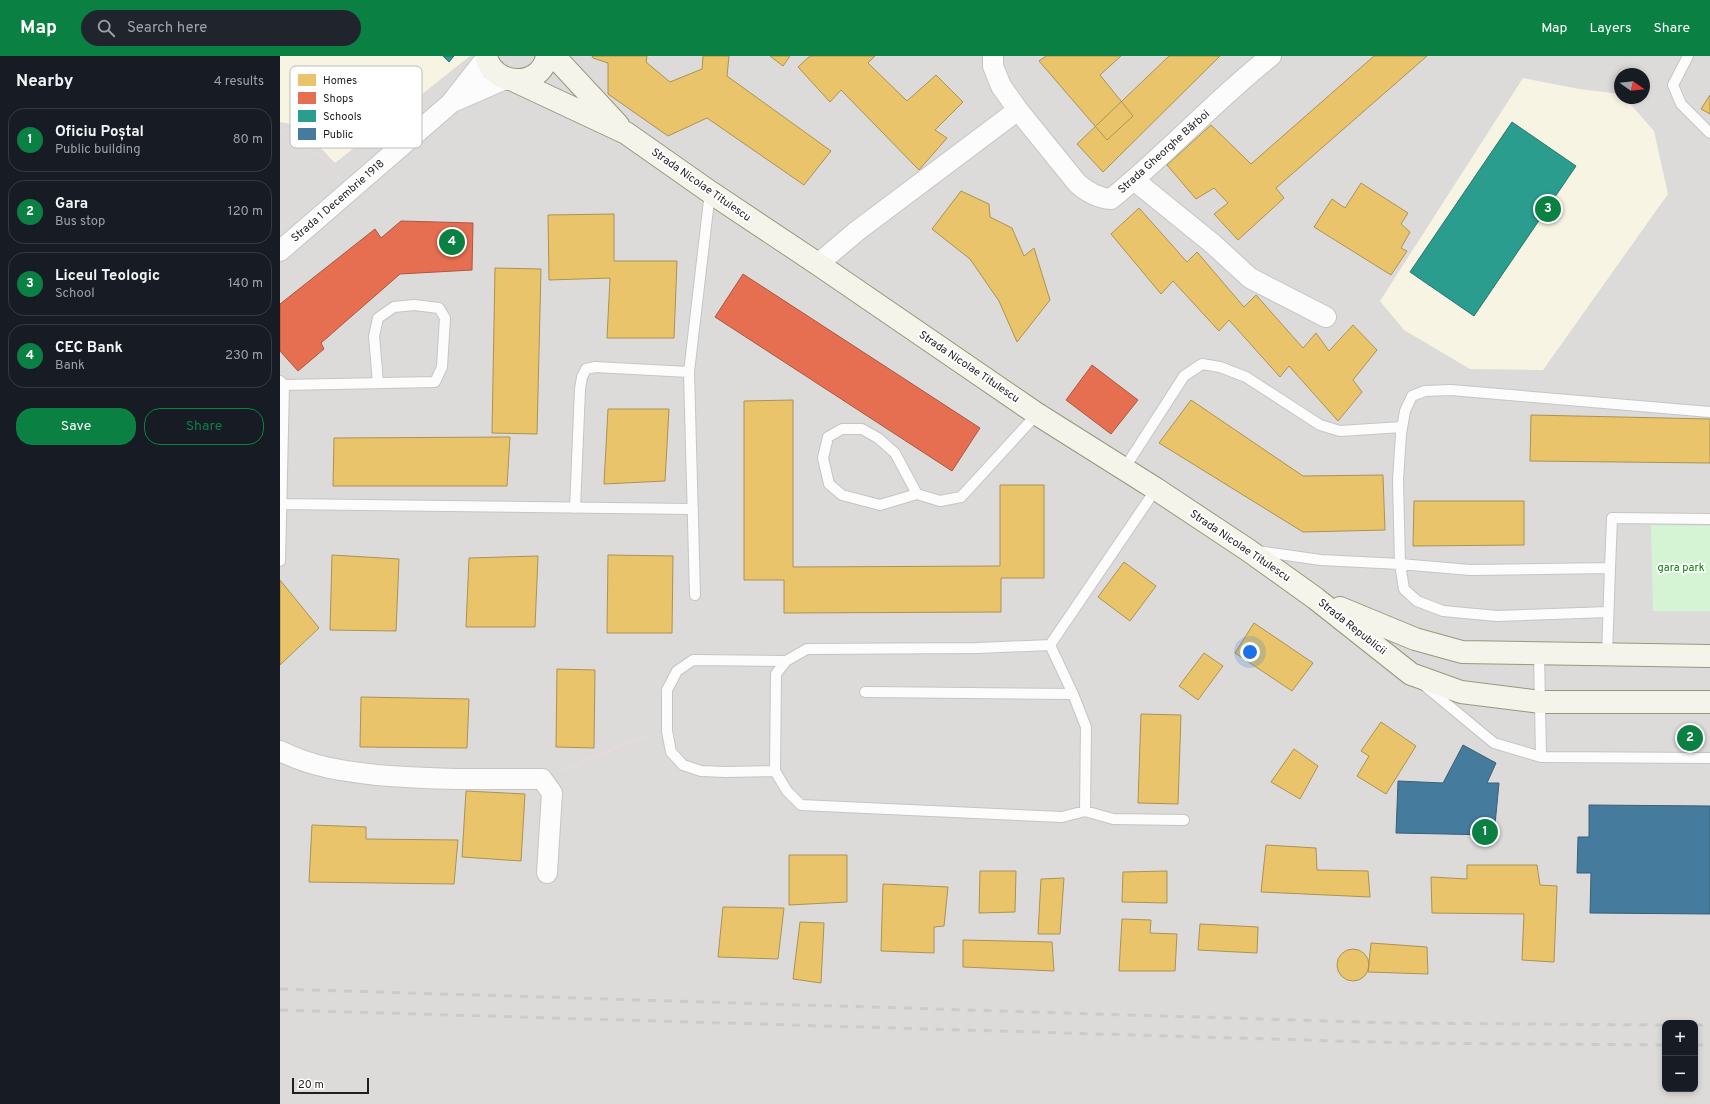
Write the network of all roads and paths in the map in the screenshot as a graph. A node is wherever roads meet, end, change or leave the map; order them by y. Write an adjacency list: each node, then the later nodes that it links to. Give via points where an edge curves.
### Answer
1 (547, 56): 7 (main road, via 542,68 534,75 525,80)
2 (554, 56): 12 (main road, Strada Nicolae Titulescu)
3 (993, 56): 9 (street, Strada Gheorghe Bărboi, via 993,66 1001,86)
4 (1271, 56): 17 (street, Strada Gheorghe Bărboi, via 1242,79)
5 (1688, 56): 13 (lane, via 1673,85 1681,104)
6 (486, 57): 7 (main road, Strada Nicolae Titulescu, via 490,67 497,74); 8 (street, Strada 1 Decembrie 1918)
7 (510, 80): 8 (street, Strada 1 Decembrie 1918); 12 (main road, Strada Nicolae Titulescu)
8 (451, 103): 10 (street, Strada 1 Decembrie 1918)
9 (1018, 110): 17 (street, Strada Gheorghe Bărboi, via 1087,192 1111,199); 21 (street, via 857,231)
10 (422, 128)
11 (280, 132): 14 (path)
12 (626, 133): 19 (main road, Strada Nicolae Titulescu)
13 (1710, 133)
14 (290, 135)
15 (309, 148): 18 (path)
16 (399, 148): 18 (street, Strada 1 Decembrie 1918)
17 (1134, 180): 22 (street, via 1213,244 1250,278)
18 (358, 184): 20 (street, Strada 1 Decembrie 1918)
19 (710, 192): 21 (main road, Strada Nicolae Titulescu); 23 (lane)
20 (280, 251)
21 (818, 264): 27 (main road, Strada Nicolae Titulescu)
22 (1326, 317)
23 (689, 372): 33 (lane, via 595,367 586,369 580,389); 34 (lane)
24 (282, 383): 25 (lane); 32 (lane)
25 (378, 383): 25 (lane, via 374,336 378,318 394,307 414,304 439,308 445,318 442,367 435,382)
26 (1710, 412): 28 (lane, via 1451,390 1425,390 1412,396 1405,411)
27 (1037, 414): 29 (main road, Strada Nicolae Titulescu); 31 (lane, via 961,497 940,501)
28 (1402, 427): 29 (lane, via 1340,431 1320,425 1246,376 1202,364 1184,376); 38 (lane, via 1398,480)
29 (1124, 469): 30 (main road, Strada Nicolae Titulescu)
30 (1156, 489): 36 (main road, Strada Nicolae Titulescu); 43 (lane)
31 (917, 494): 31 (lane, via 895,453 878,438 862,429 842,429 828,437 823,458 829,484 842,495 880,505)
32 (281, 504): 33 (lane); 37 (lane)
33 (575, 508): 34 (lane)
34 (693, 509): 40 (lane)
35 (1710, 519): 39 (lane, via 1612,518)
36 (1248, 550): 38 (lane, via 1321,560); 41 (main road, Strada Nicolae Titulescu)
37 (280, 561)
38 (1400, 564): 39 (lane, via 1470,570); 42 (lane, via 1404,589 1417,601 1443,611 1497,616)
39 (1610, 568): 42 (lane)
40 (696, 596)
41 (1315, 598): 44 (main road, Strada Republicii, via 1415,639 1462,652); 48 (main road, Strada Republicii)
42 (1608, 612): 45 (lane)
43 (1050, 645): 47 (lane, via 807,649); 50 (lane)
44 (1539, 653): 45 (main road, Strada Republicii); 51 (lane)
45 (1607, 655): 46 (main road, Strada Republicii)
46 (1710, 656)
47 (786, 661): 53 (lane, via 693,660 677,671 667,690); 57 (lane, via 776,674)
48 (1412, 674): 51 (main road, Strada Republicii, via 1461,692); 55 (lane, via 1494,743)
49 (865, 692): 50 (lane)
50 (1074, 694): 59 (lane, via 1086,727)
51 (1541, 702): 52 (main road, Strada Republicii); 55 (lane)
52 (1710, 702)
53 (667, 731): 57 (lane, via 670,752 683,765 701,771); 58 (path, via 630,742)
54 (280, 751): 58 (street, via 329,769 354,772 414,778)
55 (1541, 757): 56 (lane)
56 (1710, 758)
57 (775, 771): 59 (lane, via 787,791 801,805 1062,817)
58 (542, 779): 61 (street, via 552,793)
59 (1085, 811): 60 (lane, via 1113,819)
60 (1184, 820)
61 (547, 873)

